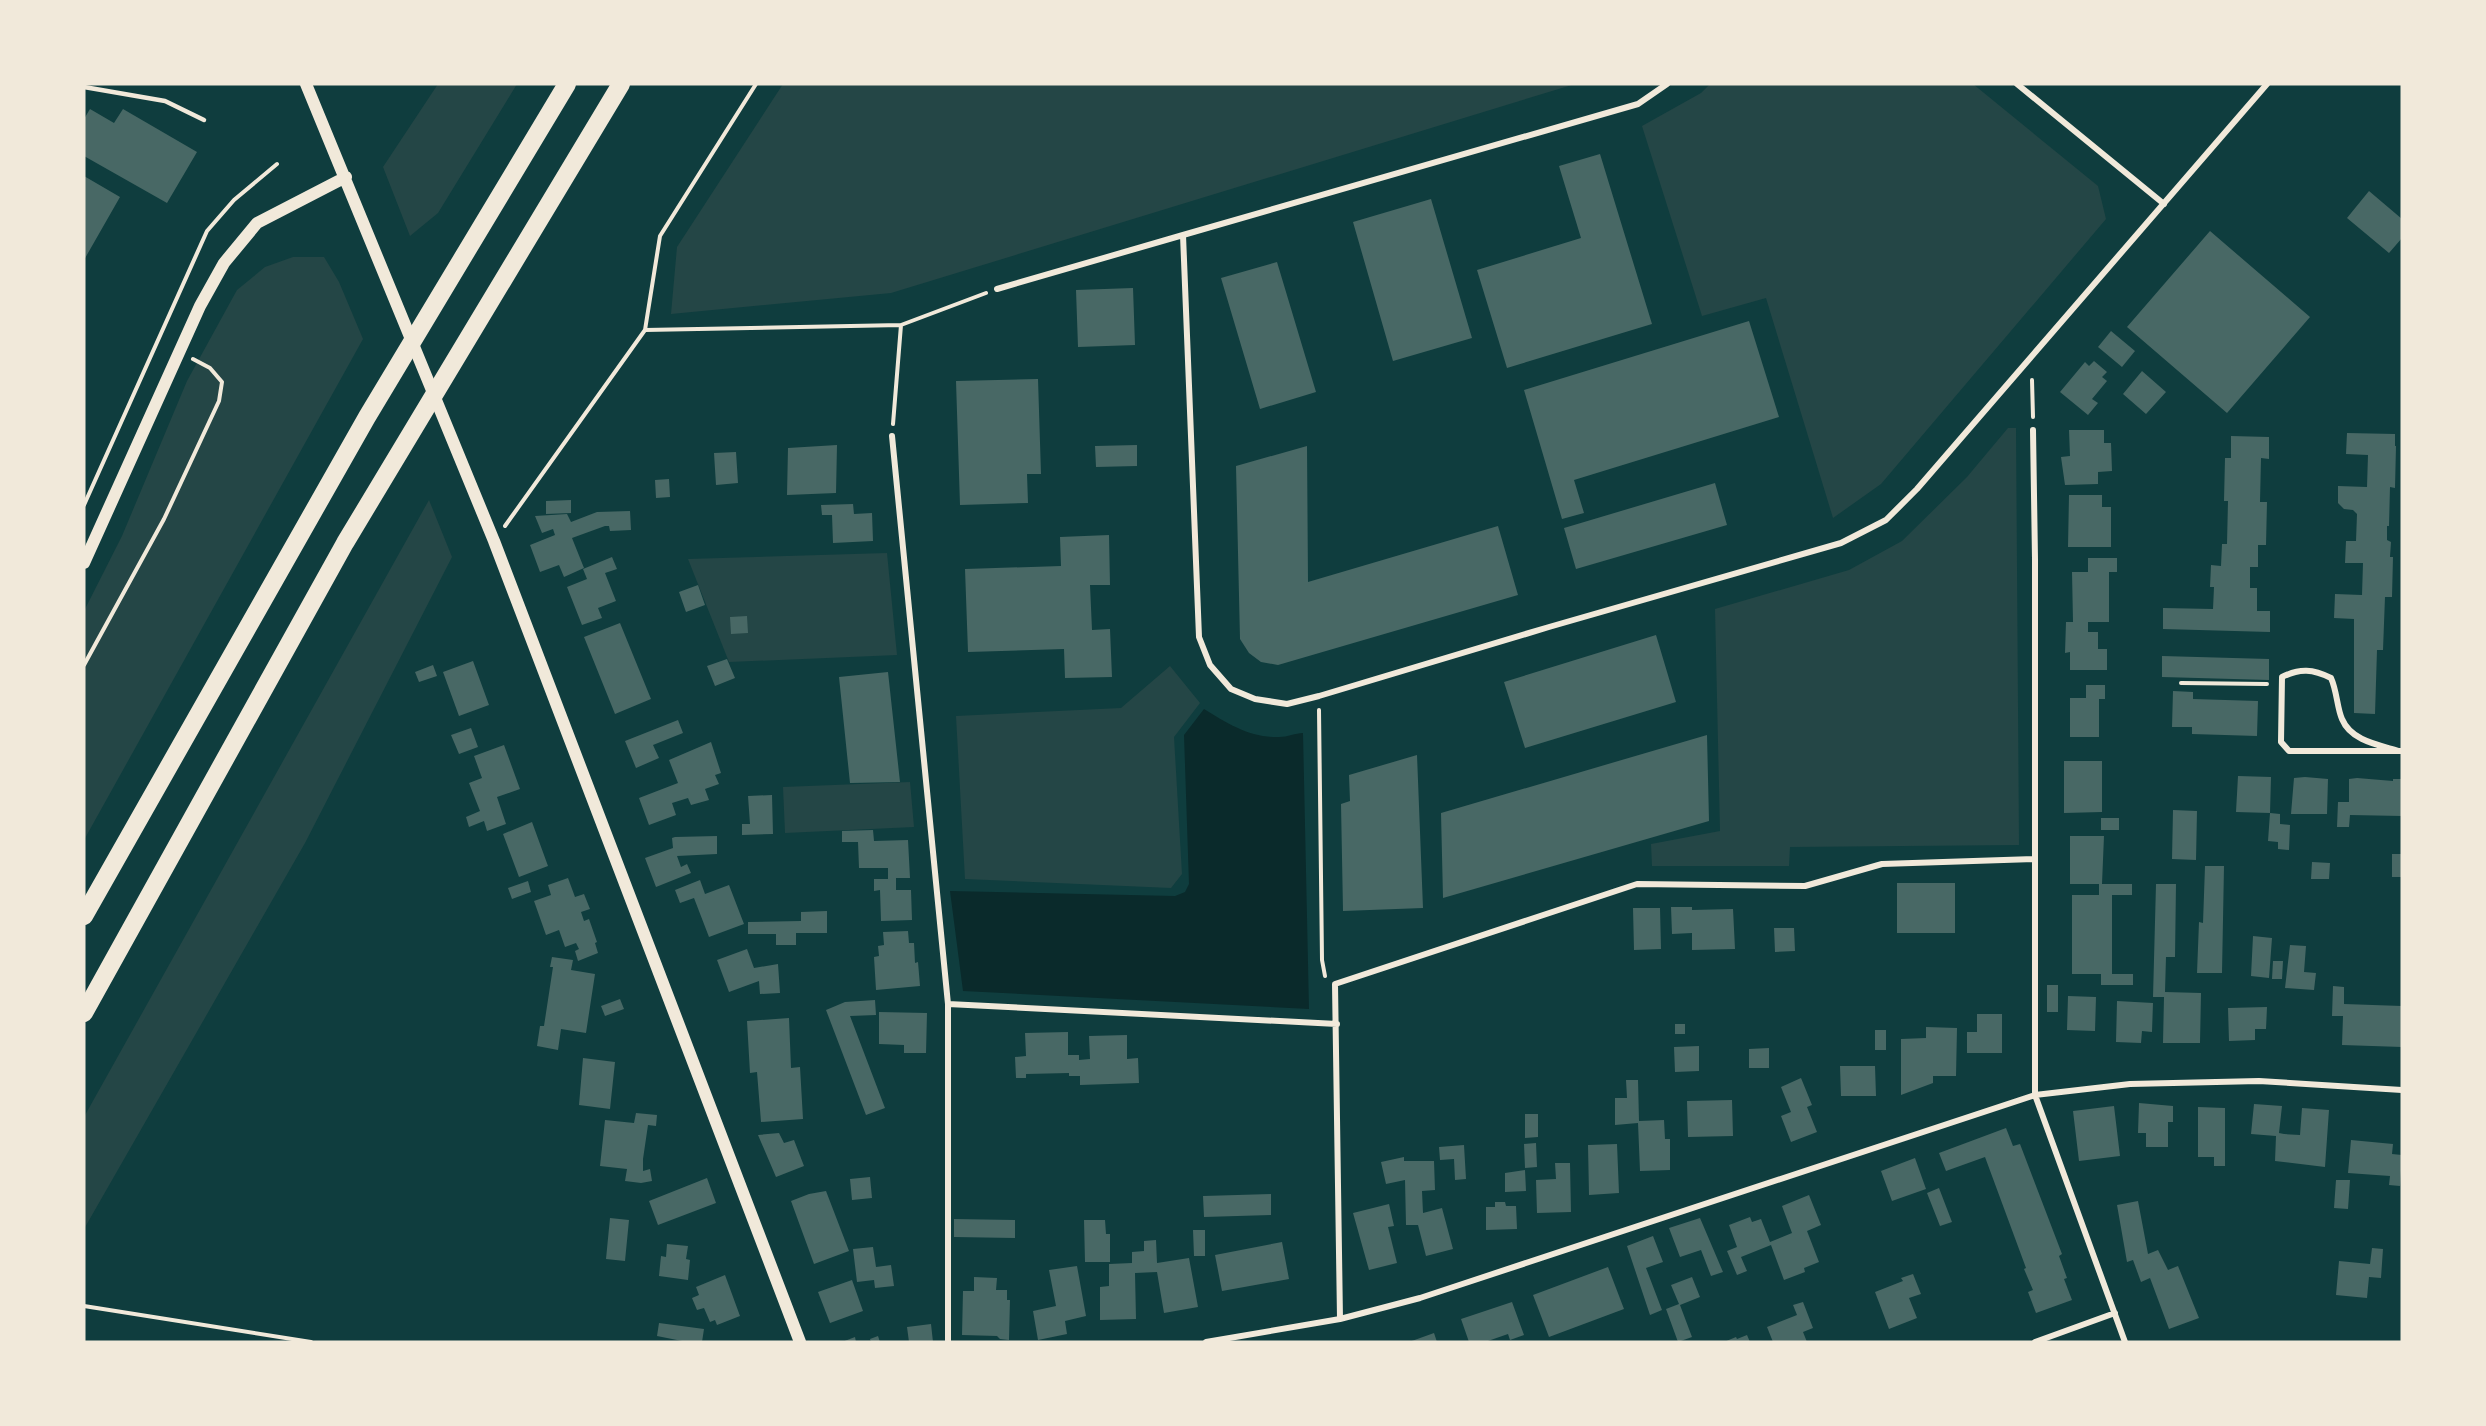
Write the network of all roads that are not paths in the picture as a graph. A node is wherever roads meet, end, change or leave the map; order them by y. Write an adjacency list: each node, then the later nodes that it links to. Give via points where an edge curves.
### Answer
1 (306, 84): 9 (main road)
2 (567, 84): 18 (highway, via 367,417)
3 (623, 84): 20 (highway, via 345,543)
4 (1667, 84): 11 (street, via 1638,104)
5 (2017, 84): 10 (street)
6 (2267, 84): 10 (street)
7 (84, 87): 8 (lane, via 165,101)
8 (204, 120)
9 (346, 177): 15 (main road, via 257,223 224,262 200,306); 26 (main road, via 494,541)
10 (2164, 204): 11 (street, via 1886,520 1841,543 1287,704 1255,699 1231,689 1210,665 1199,637)
11 (1183, 235): 12 (street)
12 (997, 289)
13 (2033, 430): 17 (street)
14 (892, 436): 19 (street)
15 (84, 563)
16 (2400, 751): 16 (street, via 2352,732 2342,719 2331,678 2316,670 2295,670 2282,677 2281,742 2289,751)
17 (2035, 859): 21 (street, via 1882,864 1805,886 1637,884 1335,984); 23 (street)
18 (84, 916)
19 (948, 1004): 21 (street); 27 (street)
20 (84, 1013)
21 (1337, 1024): 25 (street)
22 (2402, 1090): 23 (street, via 2259,1081 2130,1084)
23 (2035, 1095): 24 (street); 25 (street, via 1420,1298)
24 (2115, 1313): 29 (street); 30 (street)
25 (1340, 1319): 28 (street)
26 (800, 1342)
27 (948, 1342)
28 (1206, 1342)
29 (2035, 1342)
30 (2125, 1342)

